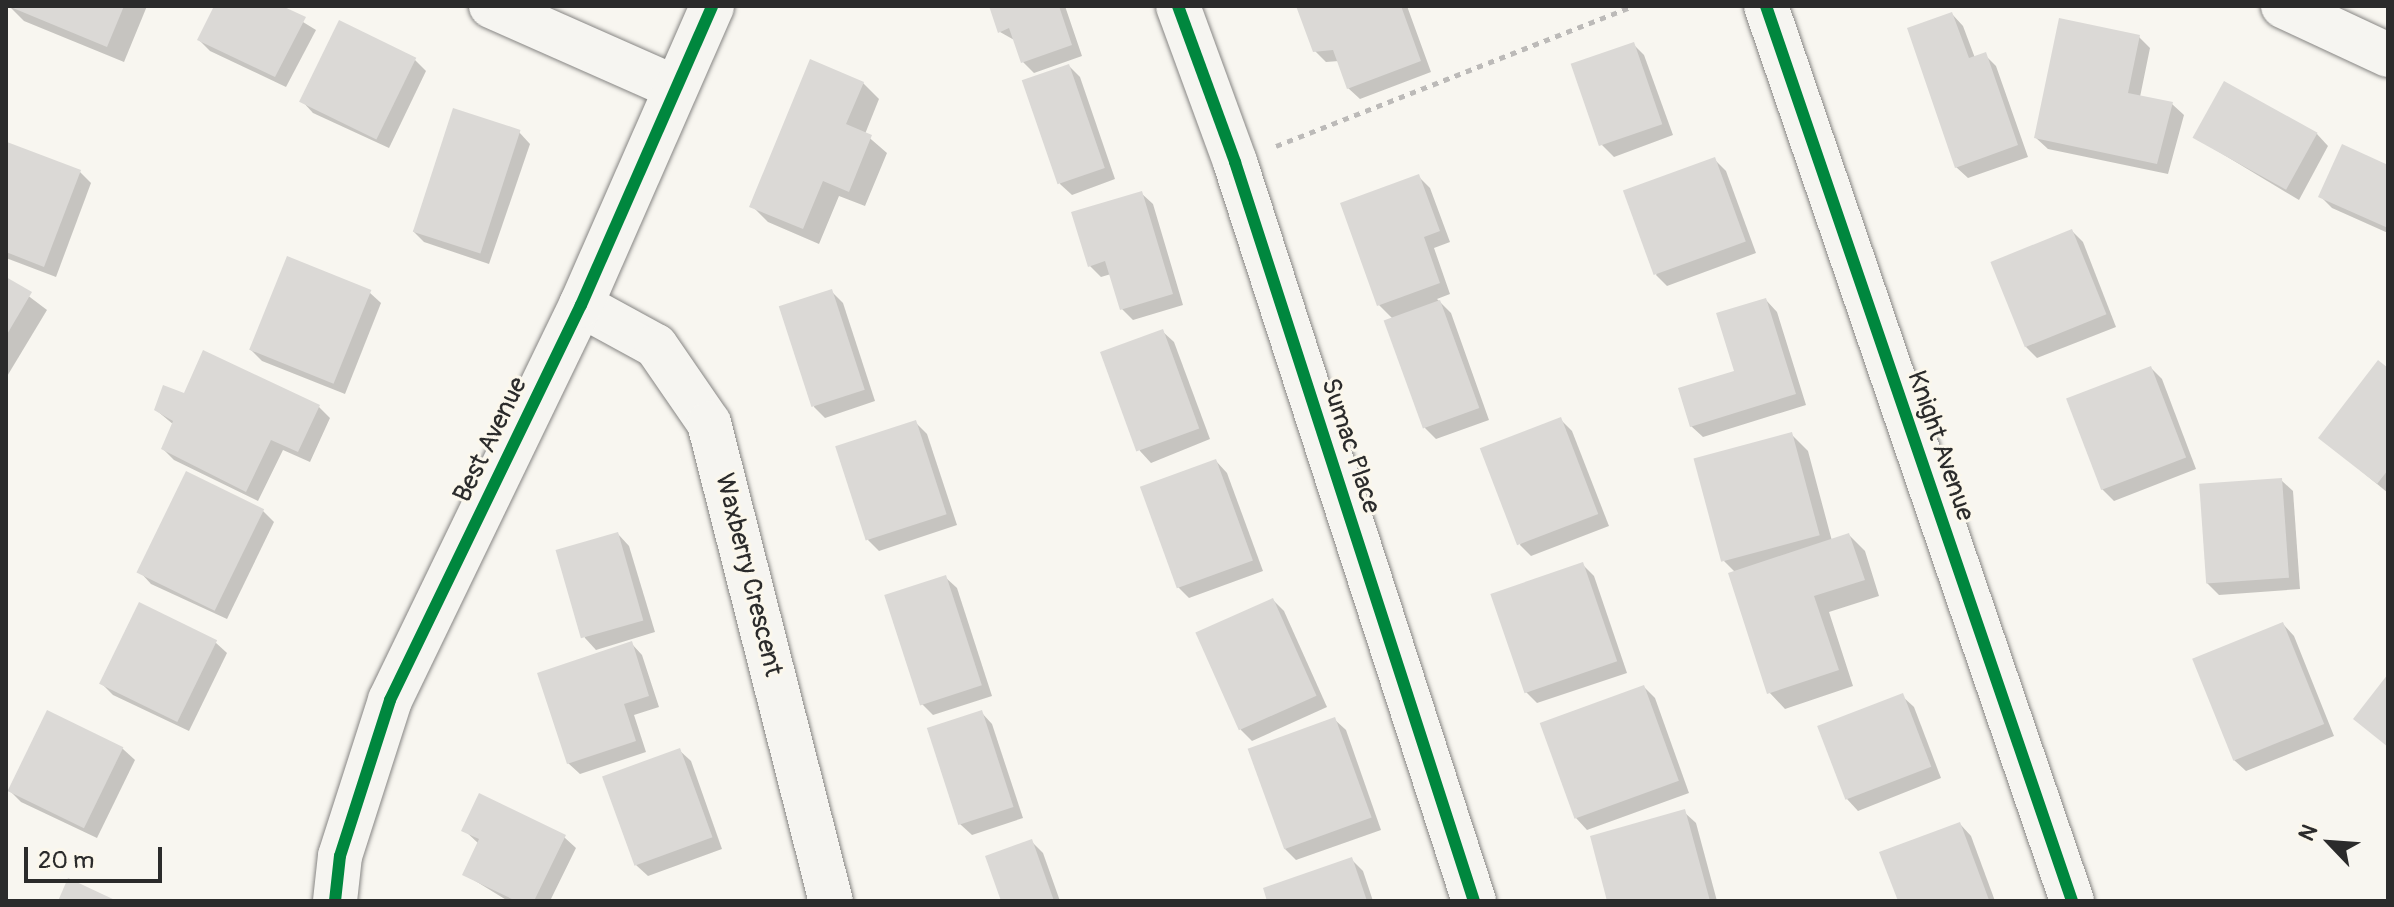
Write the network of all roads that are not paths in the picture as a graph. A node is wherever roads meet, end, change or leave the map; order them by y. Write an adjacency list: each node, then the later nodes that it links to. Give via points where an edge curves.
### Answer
1 (491, 6): 7 (street)
2 (712, 6): 7 (street, Best Avenue)
3 (1178, 6): 11 (street, Sumac Place, via 1235,162)
4 (1766, 6): 12 (street, Knight Avenue)
5 (2283, 6): 6 (street)
6 (2388, 55)
7 (674, 87): 8 (street, Best Avenue)
8 (581, 305): 9 (street, Best Avenue, via 390,700 340,856); 10 (street, Waxberry Crescent, via 656,346 709,423)
9 (335, 901)
10 (831, 901)
11 (1474, 901)
12 (2072, 901)

